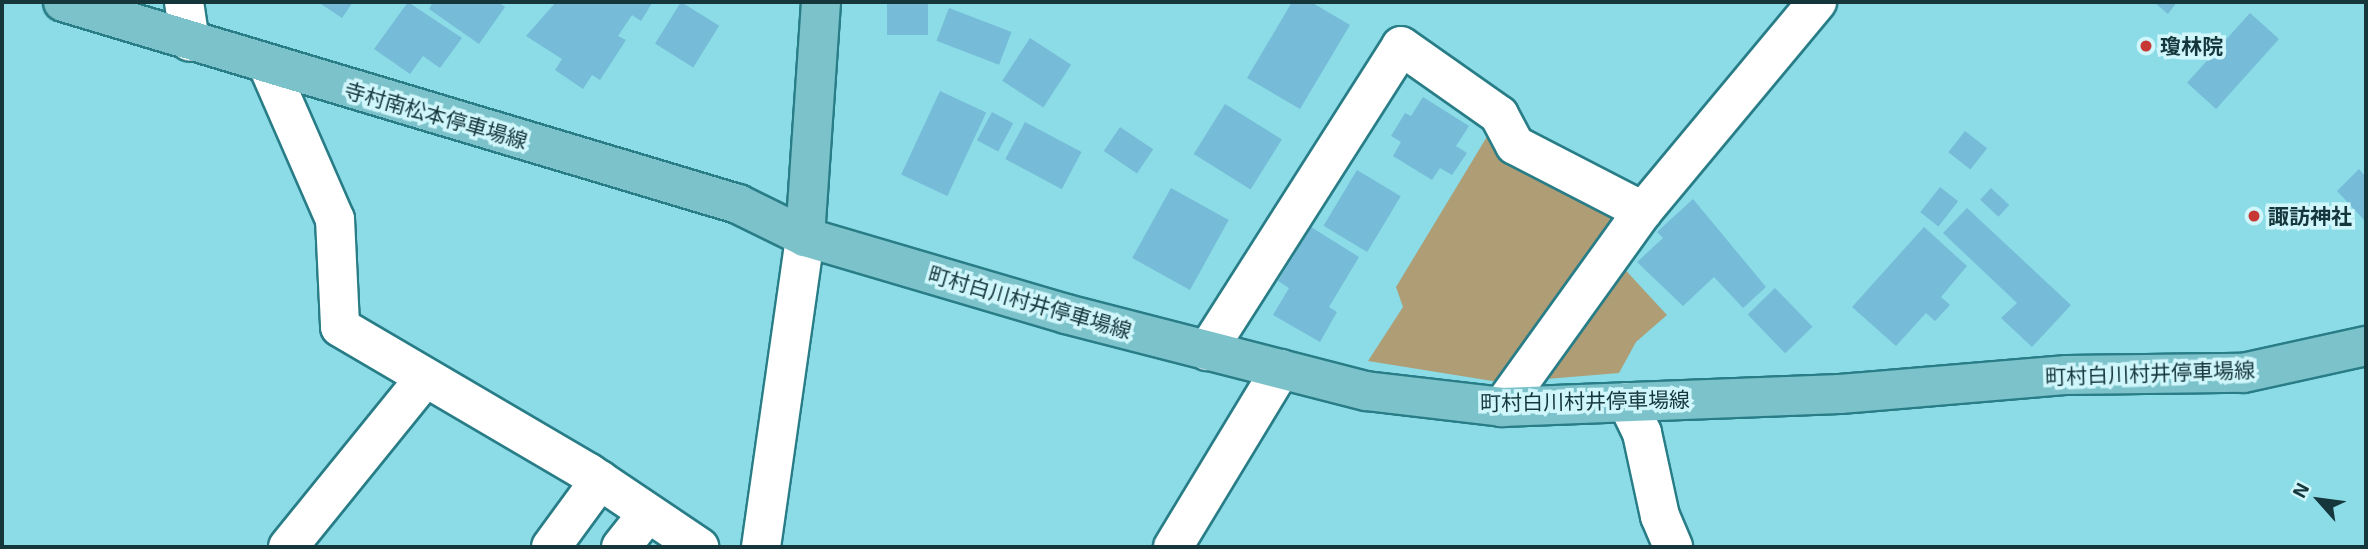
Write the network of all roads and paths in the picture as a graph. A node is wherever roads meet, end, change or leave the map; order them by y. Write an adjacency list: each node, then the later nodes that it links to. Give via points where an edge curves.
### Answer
1 (63, 2): 5 (main road, 寺村南松本停車場線)
2 (184, 2): 5 (street)
3 (821, 2): 8 (main road)
4 (1817, 2): 7 (street)
5 (190, 42): 6 (main road, 寺村南松本停車場線)
6 (268, 66): 8 (main road, 寺村南松本停車場線, via 738,204); 12 (street, via 335,219 340,327)
7 (1643, 211): 10 (street, via 1515,145 1499,115 1401,46); 14 (street)
8 (805, 237): 10 (main road, 町村白川村井停車場線); 21 (street)
9 (2366, 346): 13 (main road, 町村白川村井停車場線, via 2244,373 2067,375 1840,394)
10 (1207, 351): 11 (main road, 町村白川村井停車場線)
11 (1281, 369): 14 (main road, 町村白川村井停車場線, via 1366,391); 22 (street)
12 (425, 377): 15 (street); 17 (street)
13 (1628, 402): 14 (main road, 町村白川村井停車場線); 23 (street, via 1642,433 1660,516)
14 (1502, 407)
15 (600, 480): 16 (street); 18 (street)
16 (648, 513): 19 (street); 20 (street)
17 (288, 547)
18 (551, 547)
19 (621, 547)
20 (699, 547)
21 (761, 547)
22 (1173, 547)
23 (1673, 547)

